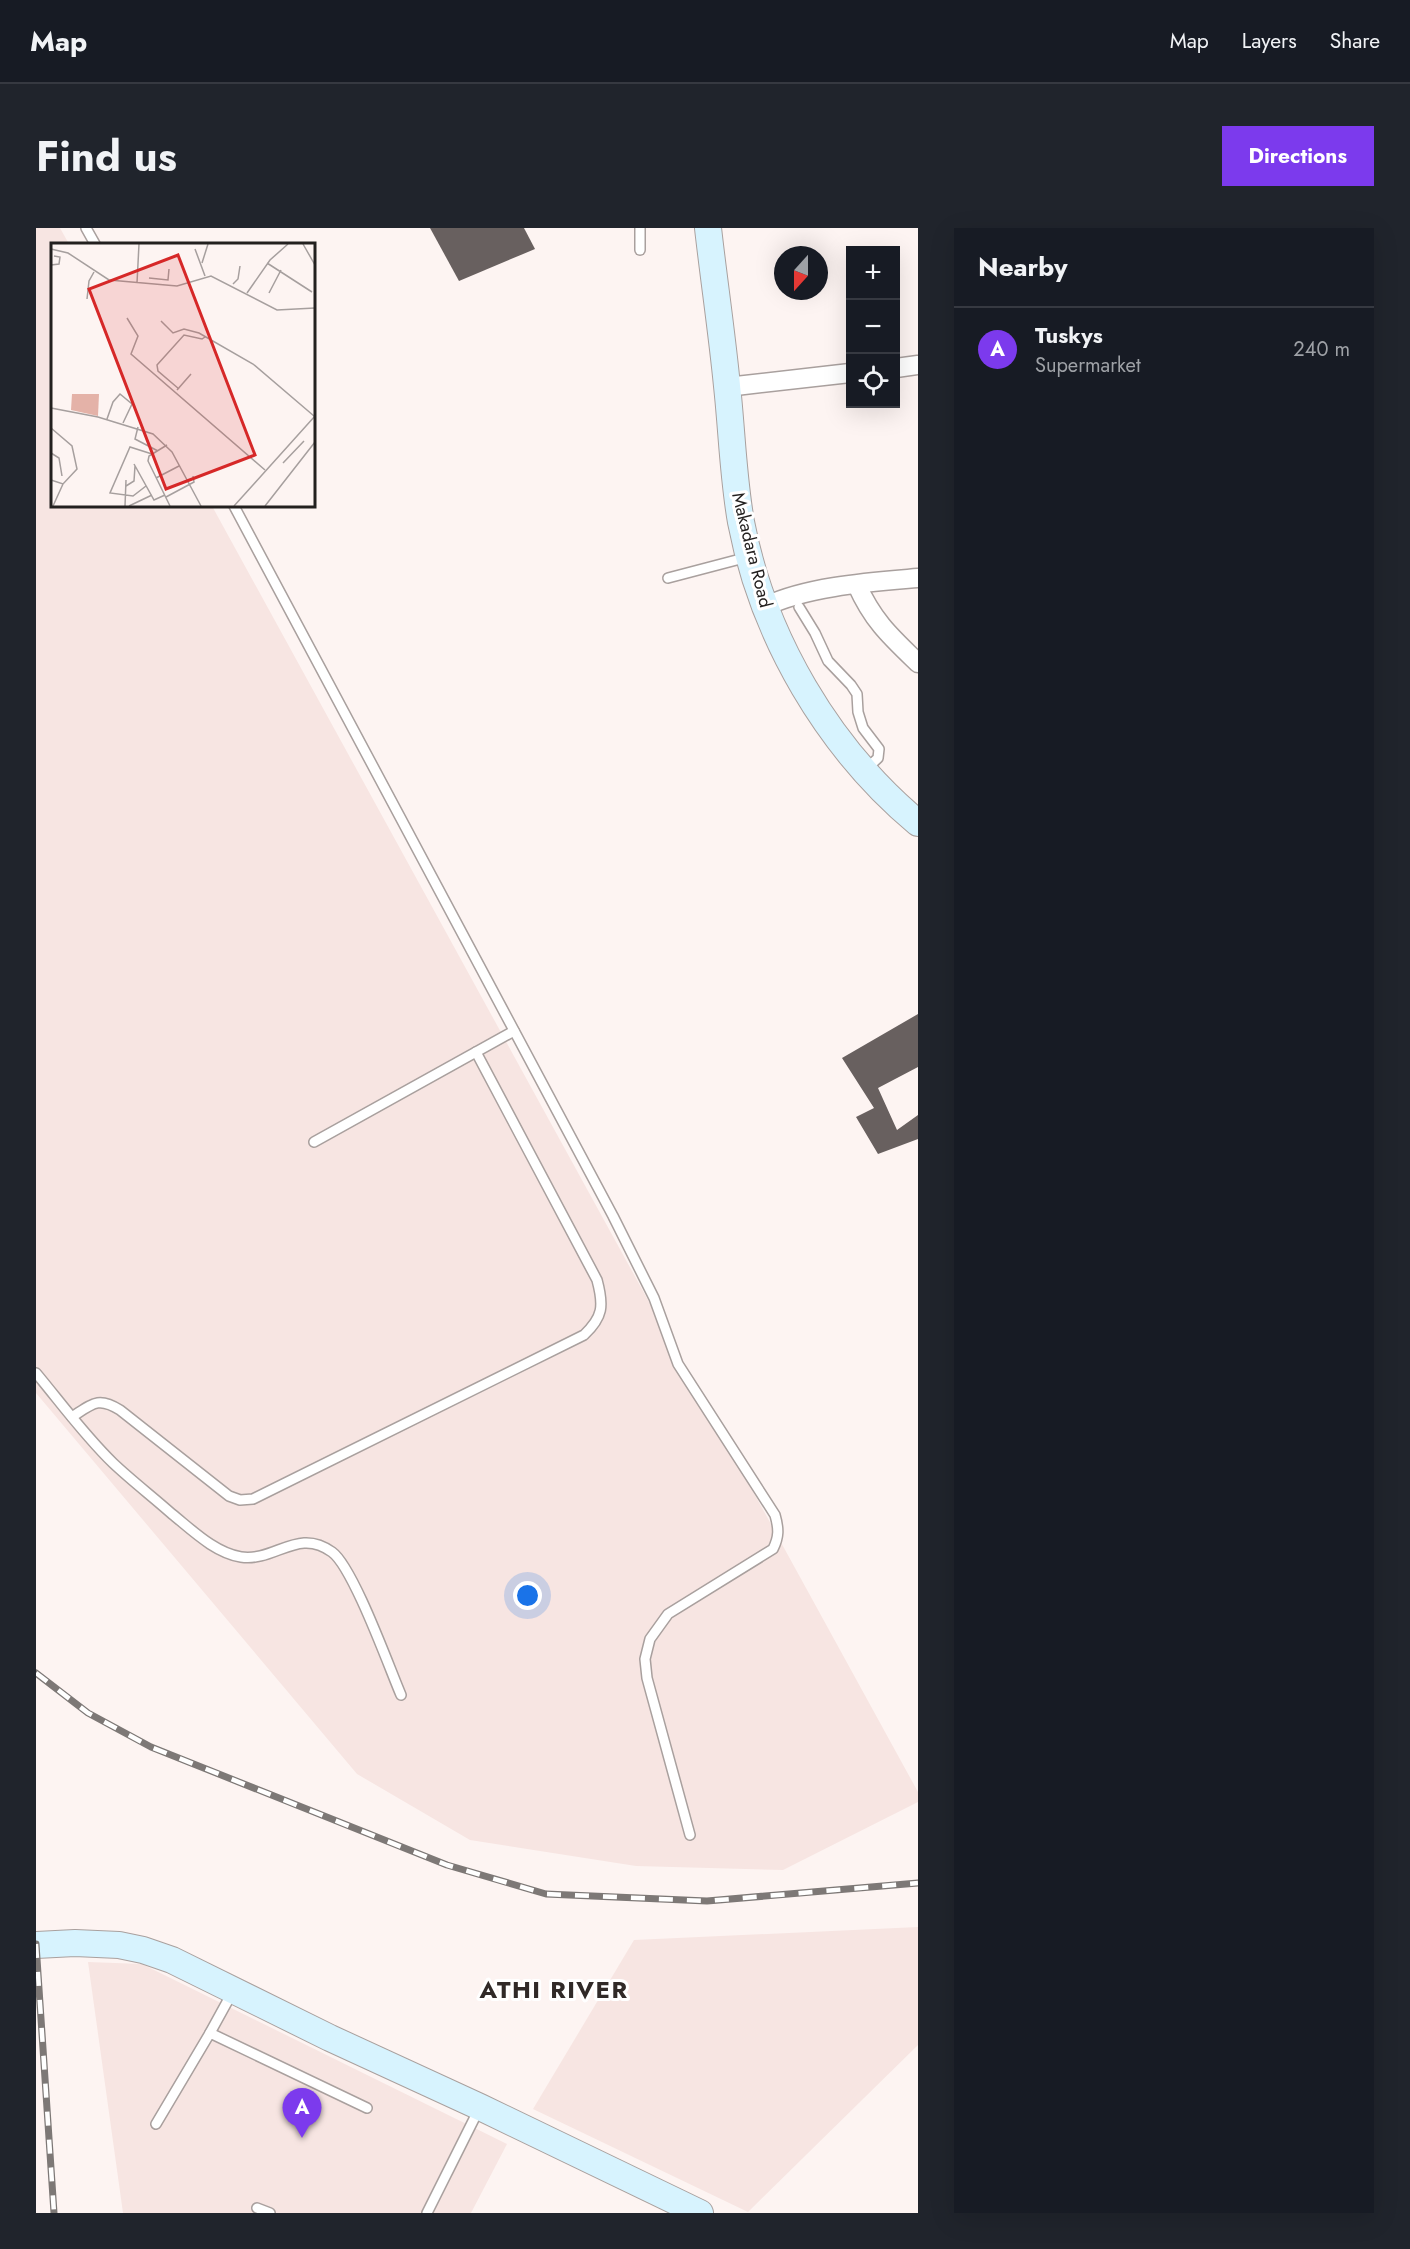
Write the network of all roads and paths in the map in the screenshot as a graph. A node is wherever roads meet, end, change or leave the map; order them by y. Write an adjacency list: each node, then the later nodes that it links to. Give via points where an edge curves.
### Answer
1 (86, 228): 4 (lane)
2 (640, 228): 5 (lane)
3 (708, 228): 9 (street, Makadara Road)
4 (94, 243)
5 (640, 250)
6 (918, 365): 7 (street)
7 (900, 367)
8 (846, 373): 9 (street)
9 (727, 387): 11 (street, Makadara Road, via 733,469)
10 (235, 507): 20 (lane)
11 (750, 556): 12 (lane); 15 (street, Makadara Road)
12 (668, 578)
13 (918, 578): 14 (street)
14 (857, 585): 15 (street, via 802,593); 17 (street, via 881,628)
15 (764, 607): 18 (street, Makadara Road, via 799,676)
16 (799, 608): 18 (lane, via 828,661 857,694 863,728 879,749 878,758)
17 (918, 663)
18 (863, 771): 19 (street, Makadara Road)
19 (918, 823)
20 (514, 1031): 21 (lane); 26 (lane, via 641,1271 678,1364 779,1527 773,1549 668,1614 650,1639 645,1659 647,1678)
21 (476, 1052): 22 (lane); 24 (lane, via 597,1280 601,1314 594,1326 584,1335 253,1499 229,1496 108,1402 95,1402)
22 (314, 1142)
23 (36, 1373): 24 (lane)
24 (72, 1417): 25 (lane, via 112,1463 200,1538 242,1557 301,1542 320,1544 335,1554 351,1578)
25 (401, 1695)
26 (690, 1835)
27 (36, 1945): 28 (street, via 119,1945 143,1950)
28 (233, 1990): 29 (lane); 30 (street)
29 (210, 2033): 31 (lane); 32 (lane)
30 (480, 2107): 35 (lane); 36 (street)
31 (367, 2108)
32 (156, 2124)
33 (257, 2208): 34 (lane)
34 (270, 2213)
35 (427, 2213)
36 (700, 2213)

